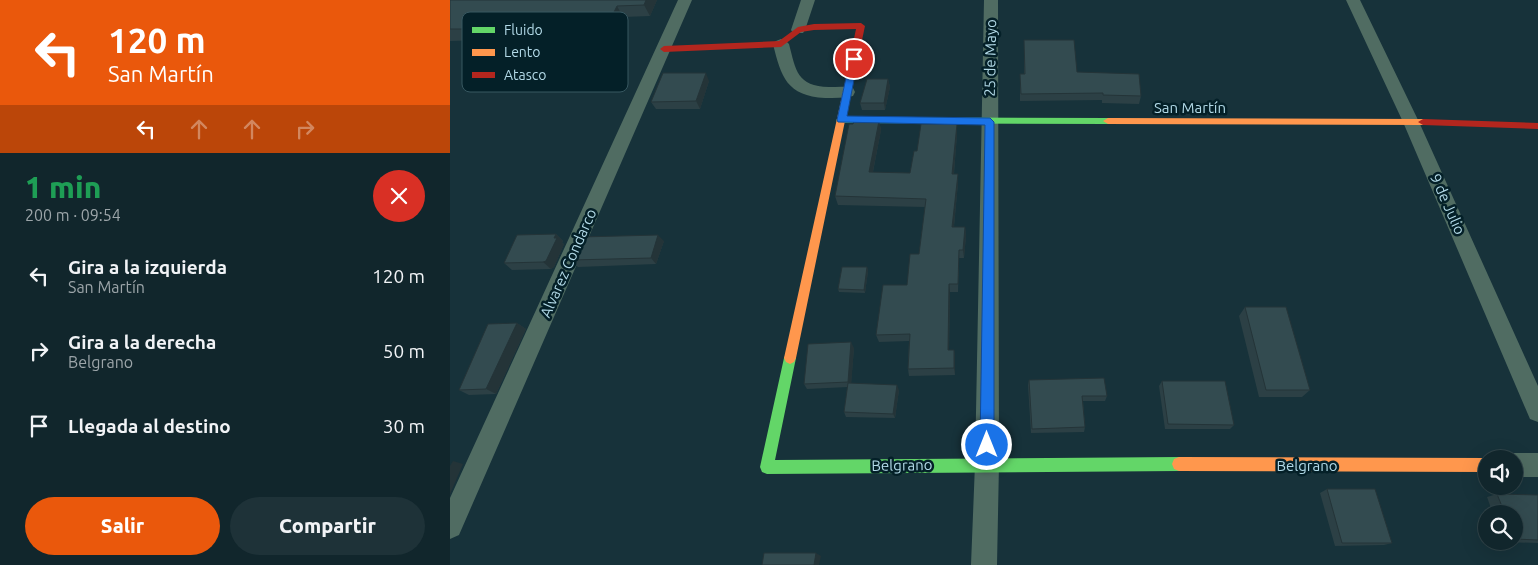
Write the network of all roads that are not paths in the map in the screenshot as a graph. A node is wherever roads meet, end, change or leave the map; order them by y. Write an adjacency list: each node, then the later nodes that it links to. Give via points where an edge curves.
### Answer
1 (685, 0): 7 (street, Alvarez Condarco)
2 (808, 0): 5 (street)
3 (991, 0): 10 (street, 25 de Mayo)
4 (1352, 0): 11 (street, 9 de Julio)
5 (798, 30): 6 (street); 8 (street, Belgrano, via 861,26)
6 (781, 44): 7 (street); 8 (street, via 787,71 798,86 816,93)
7 (664, 48): 18 (street, Alvarez Condarco)
8 (847, 92): 9 (street, Belgrano)
9 (841, 120): 10 (street, San Martín); 14 (street, Belgrano, via 767,466)
10 (990, 122): 11 (street, San Martín); 14 (street, 25 de Mayo)
11 (1411, 122): 12 (street, San Martín); 13 (street, 9 de Julio)
12 (1538, 126)
13 (1538, 411)
14 (987, 464): 15 (street, Belgrano); 19 (street, 25 de Mayo)
15 (1478, 465)
16 (1523, 465): 17 (street)
17 (1538, 465)
18 (450, 526)
19 (984, 565)

